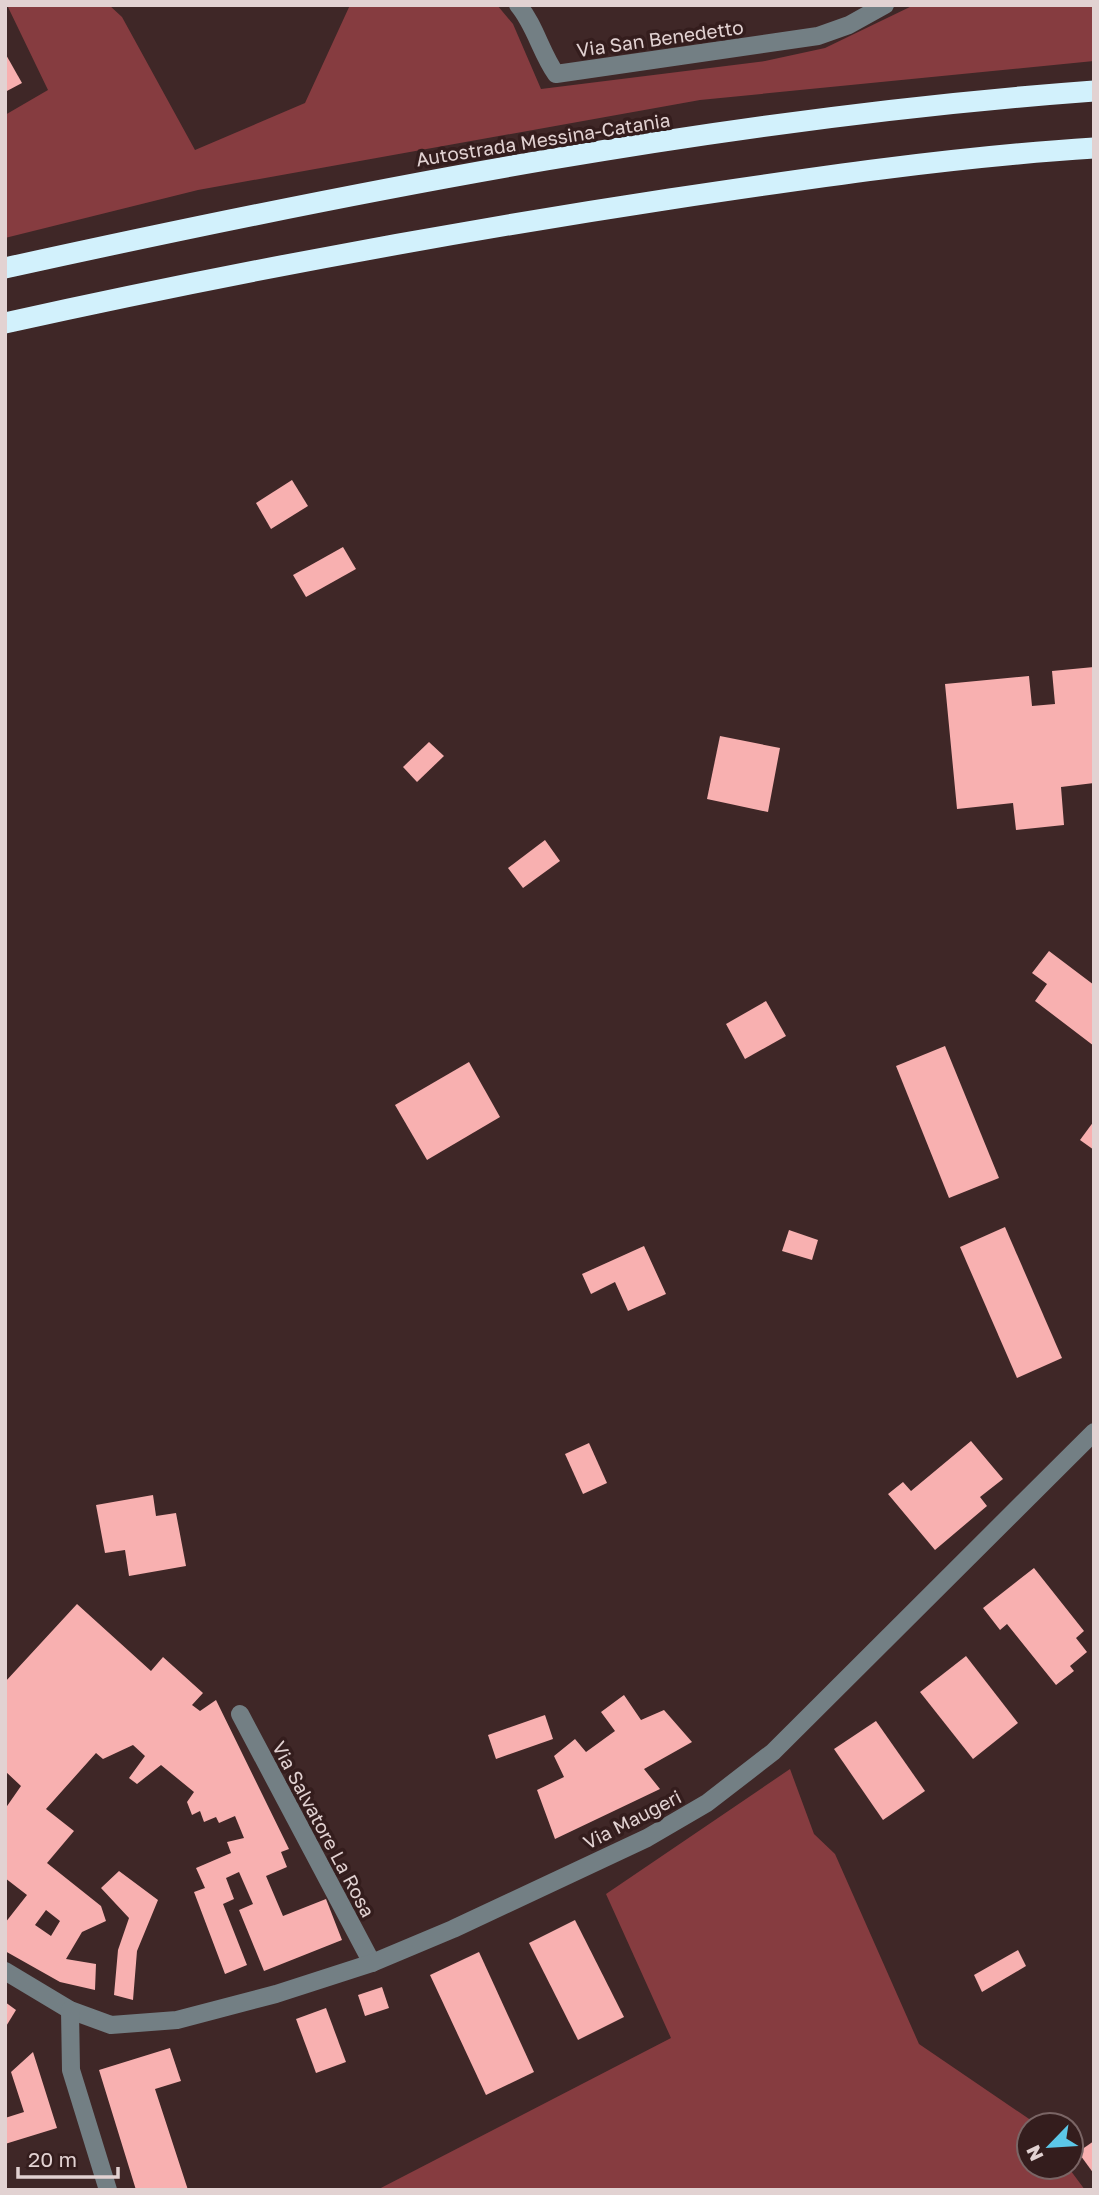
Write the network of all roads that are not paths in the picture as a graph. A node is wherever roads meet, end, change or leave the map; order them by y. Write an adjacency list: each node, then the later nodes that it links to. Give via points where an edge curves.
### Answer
1 (518, 5): 2 (street, Via San Benedetto, via 556,74 818,36)
2 (884, 5)
3 (1094, 91): 5 (highway, Autostrada Messina-Catania, via 790,124 468,172)
4 (1094, 148): 6 (highway, via 797,180 480,228 166,287)
5 (5, 268)
6 (5, 323)
7 (1094, 1432): 9 (street, Via Maugeri, via 773,1752 707,1803 647,1838)
8 (240, 1714): 9 (street, Via Salvatore La Rosa)
9 (372, 1963): 11 (street, Via Maugeri, via 177,2020 111,2025)
10 (5, 1971): 11 (street, Via Maugeri)
11 (70, 2010): 12 (street, via 71,2070)
12 (108, 2190)

